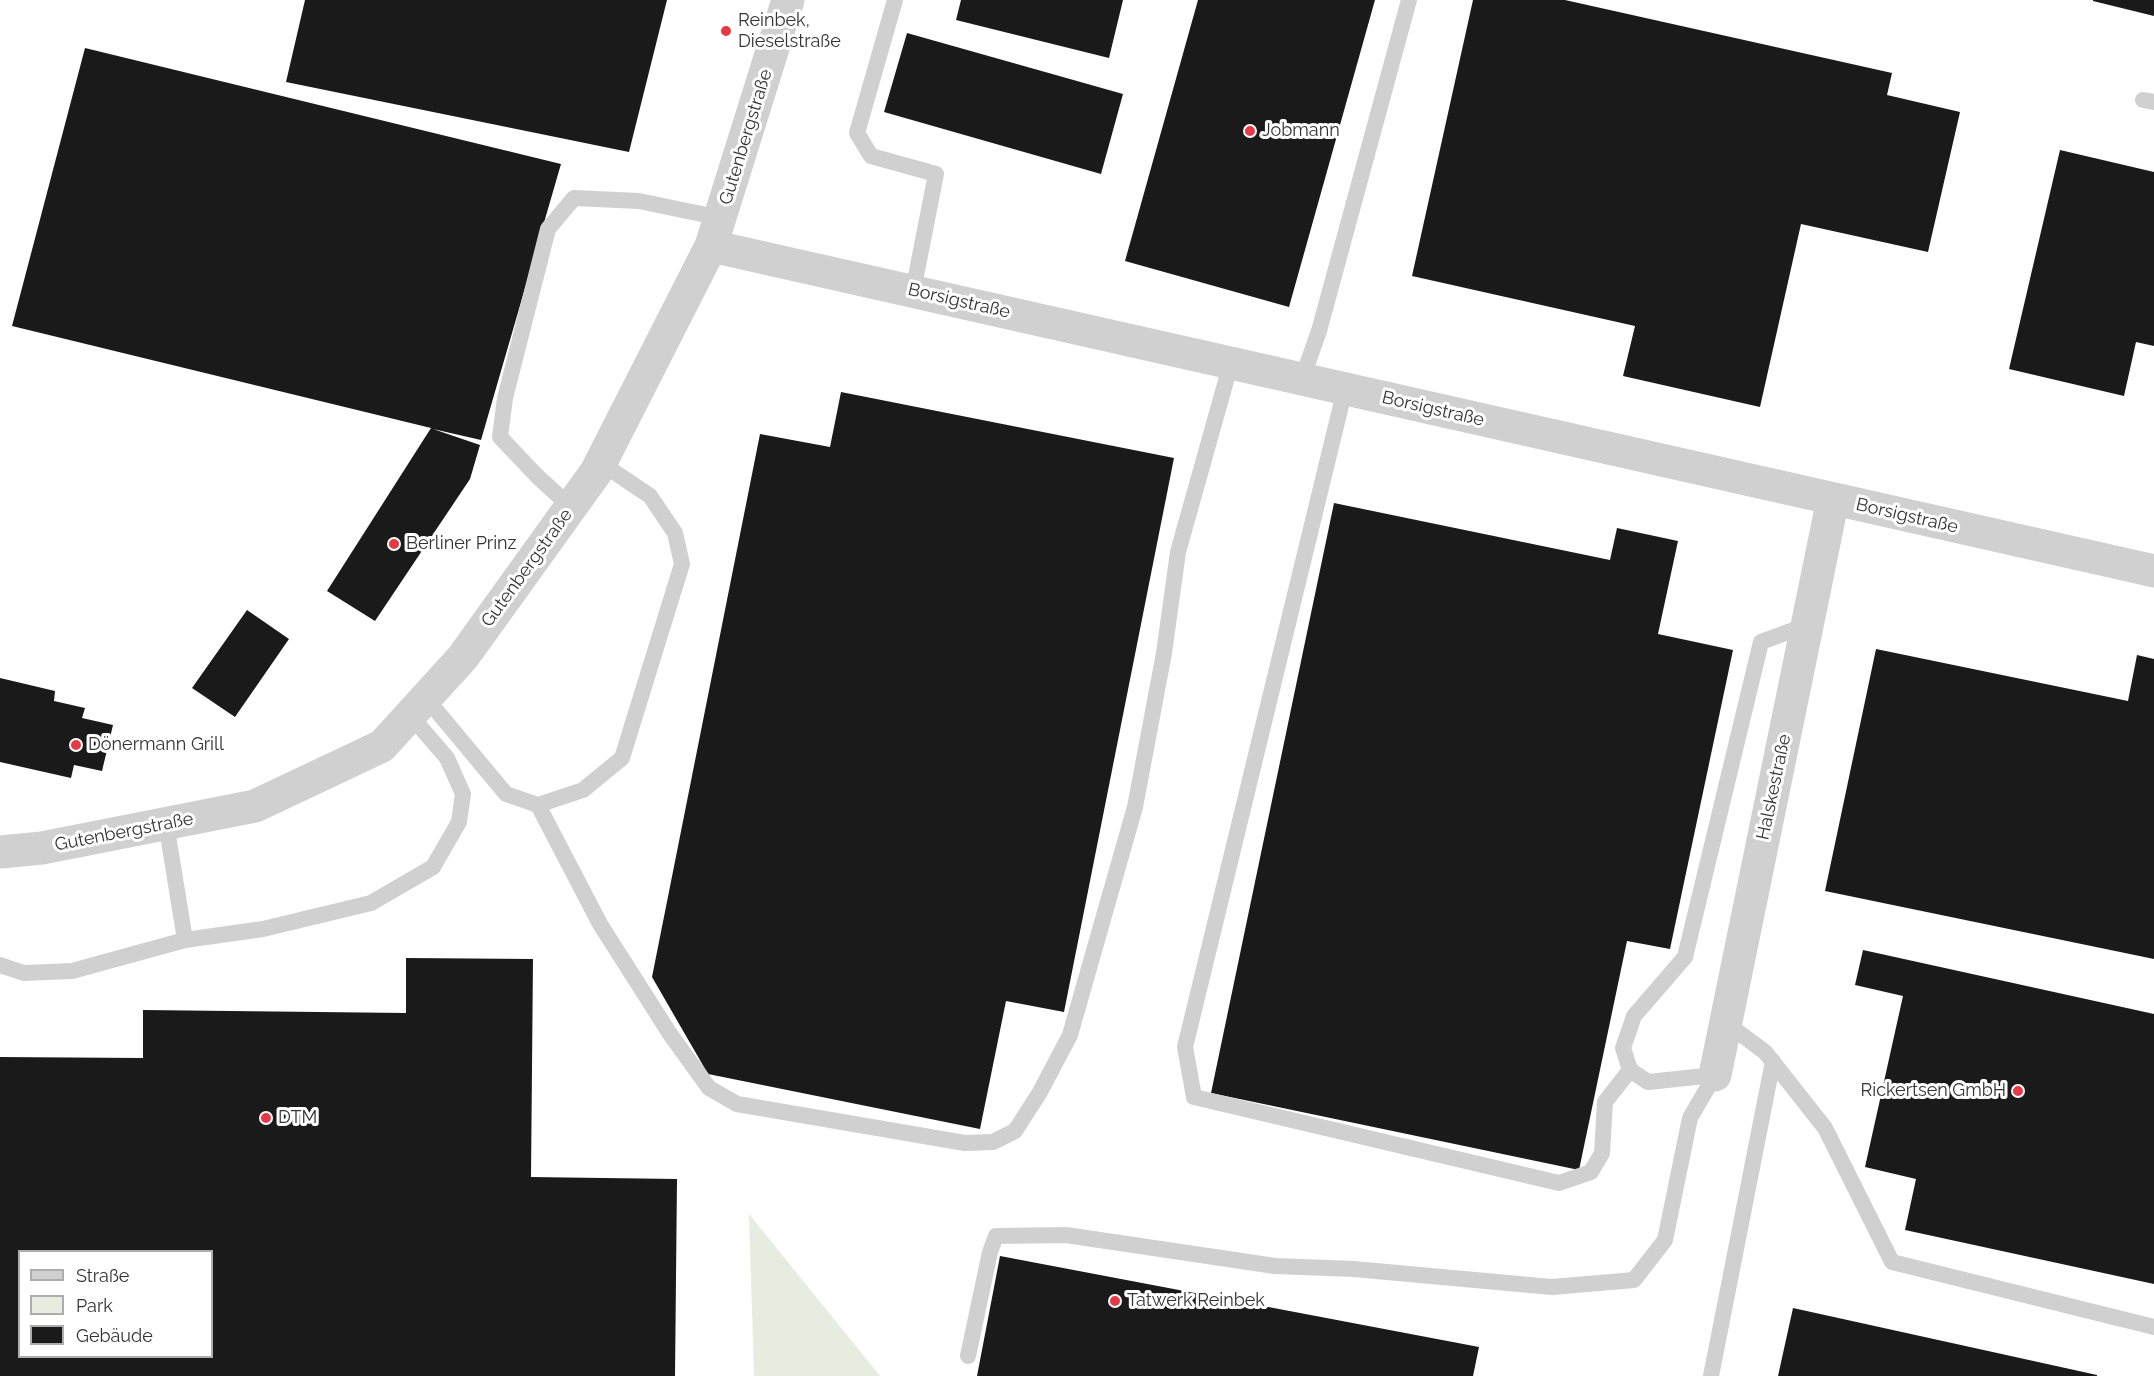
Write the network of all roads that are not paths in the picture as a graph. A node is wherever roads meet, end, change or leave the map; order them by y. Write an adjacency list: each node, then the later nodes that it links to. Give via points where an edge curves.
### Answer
1 (788, 0): 4 (street, Gutenbergstraße)
2 (895, 0): 5 (lane, via 857,133 871,156 936,174)
3 (1409, 0): 7 (lane, via 1319,332)
4 (716, 232): 5 (street, Borsigstraße); 9 (street, Gutenbergstraße); 11 (lane, via 639,201 574,198 548,229 505,398 500,437)
5 (914, 291): 6 (street, Borsigstraße)
6 (1231, 363): 7 (street, Borsigstraße); 15 (lane, via 1178,552 1135,807 1081,1001 1070,1035 1016,1131 993,1142 965,1143 737,1104 709,1088 600,924)
7 (1302, 380): 8 (street, Borsigstraße)
8 (1345, 389): 10 (street, Borsigstraße); 22 (lane, via 1185,1047 1194,1097 1559,1183 1591,1172 1602,1153 1605,1102)
9 (600, 464): 11 (street, Gutenbergstraße); 15 (lane, via 650,496 675,533 682,564 622,758 583,790)
10 (1833, 499): 12 (street, Borsigstraße); 13 (street, Halskestraße)
11 (571, 507): 14 (street, Gutenbergstraße, via 463,657)
12 (2154, 571)
13 (1807, 625): 20 (street, Halskestraße); 22 (lane, via 1761,642 1685,957 1634,1016 1623,1048)
14 (418, 706): 15 (lane, via 506,794); 16 (street, Gutenbergstraße, via 382,746 255,806); 18 (lane, via 463,794 459,822 433,867 371,903 263,929)
15 (538, 805)
16 (166, 823): 17 (street, Gutenbergstraße, via 42,849); 18 (lane)
17 (0, 852)
18 (185, 940): 19 (lane, via 72,971 24,974)
19 (0, 965)
20 (1726, 1023): 21 (lane); 23 (street, Halskestraße)
21 (1773, 1061): 24 (lane, via 1825,1128 1892,1262); 26 (lane)
22 (1630, 1070): 23 (lane, via 1648,1082)
23 (1715, 1075): 25 (lane, via 1690,1118 1665,1240 1634,1280 1552,1287 1275,1266 1066,1235 996,1236)
24 (2154, 1328)
25 (968, 1356)
26 (1711, 1376)

